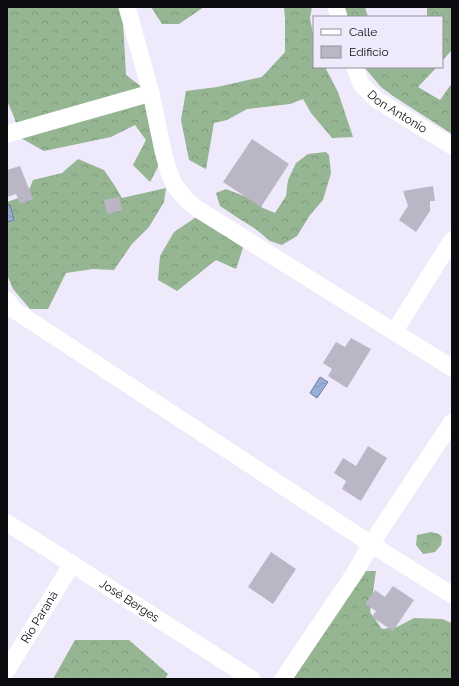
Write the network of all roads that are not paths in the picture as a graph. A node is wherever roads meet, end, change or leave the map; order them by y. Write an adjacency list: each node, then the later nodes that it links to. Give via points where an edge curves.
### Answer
1 (127, 7): 3 (street)
2 (355, 68): 5 (street, Don Antonio, via 361,84 377,100)
3 (151, 93): 4 (street); 8 (street, via 169,173 175,186 186,199)
4 (7, 134)
5 (452, 146)
6 (452, 240): 8 (street)
7 (7, 300): 12 (street, via 14,310)
8 (394, 332): 9 (street)
9 (452, 368)
10 (452, 422): 12 (street)
11 (7, 523): 13 (street, José Berges)
12 (371, 544): 14 (street); 17 (street, via 356,571)
13 (72, 564): 15 (street, Río Paraná); 16 (street, José Berges)
14 (452, 595)
15 (7, 670)
16 (252, 679)
17 (283, 679)

